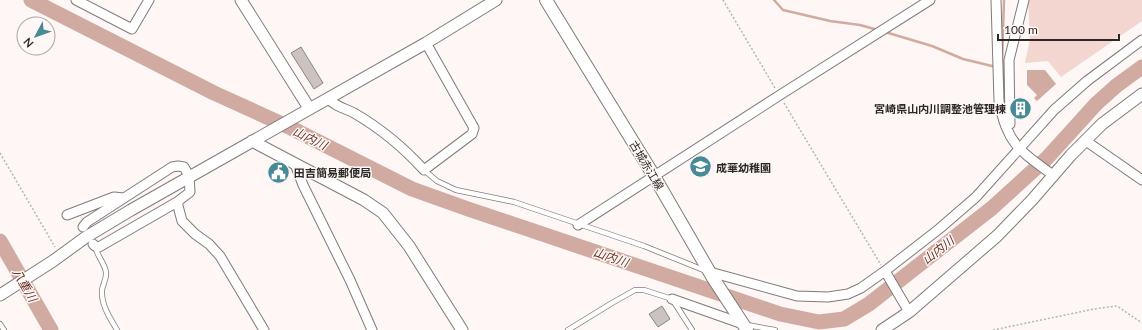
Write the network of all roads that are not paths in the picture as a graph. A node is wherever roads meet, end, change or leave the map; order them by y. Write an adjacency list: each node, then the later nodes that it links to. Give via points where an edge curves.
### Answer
1 (76, 0): 9 (street)
2 (149, 0): 9 (street, via 132,29)
3 (241, 0): 14 (street)
4 (496, 0): 11 (street)
5 (546, 0): 23 (main road, 古城赤江線)
6 (930, 0): 23 (street)
7 (996, 0): 15 (street, via 999,101)
8 (1024, 0): 15 (street, via 1009,60 1010,124)
9 (90, 3)
10 (1142, 40): 18 (street, via 1087,81 1054,110)
11 (426, 43): 13 (street); 20 (street, via 474,128 472,134)
12 (1142, 94): 17 (street, via 1102,124)
13 (328, 98): 14 (street); 20 (street, via 333,104 354,113 395,141)
14 (309, 108): 16 (street)
15 (1006, 126): 18 (street, via 1008,133)
16 (256, 139): 19 (street); 22 (street)
17 (1086, 140): 21 (street); 24 (street)
18 (1022, 150): 21 (street); 31 (street, via 976,197)
19 (295, 164): 41 (street); 42 (street, via 364,200 383,213 409,246)
20 (424, 170): 28 (lane, via 437,181 456,190 514,202)
21 (1050, 173): 35 (street, via 997,236)
22 (190, 176): 25 (street, via 184,167 172,167); 26 (street, via 190,192); 33 (street, via 99,229)
23 (654, 176): 28 (street); 32 (main road, 古城赤江線)
24 (1142, 180)
25 (124, 198): 27 (street, via 114,197); 29 (street)
26 (177, 202): 30 (street, via 99,247); 40 (street, via 182,220 217,253)
27 (67, 215)
28 (578, 225): 32 (lane, via 644,246)
29 (83, 227)
30 (94, 245): 39 (lane, via 106,274 102,290 103,302)
31 (885, 271): 32 (street, via 848,294 828,297 797,296); 35 (street)
32 (711, 275): 37 (main road, 古城赤江線)
33 (0, 295)
34 (672, 299): 37 (street); 43 (lane, via 644,290 635,290); 44 (lane)
35 (909, 312): 46 (street)
36 (0, 324): 38 (lane)
37 (743, 324): 45 (lane)
38 (4, 330)
39 (117, 330)
40 (264, 330)
41 (372, 330)
42 (462, 330)
43 (568, 330)
44 (692, 330)
45 (775, 330)
46 (882, 330)

